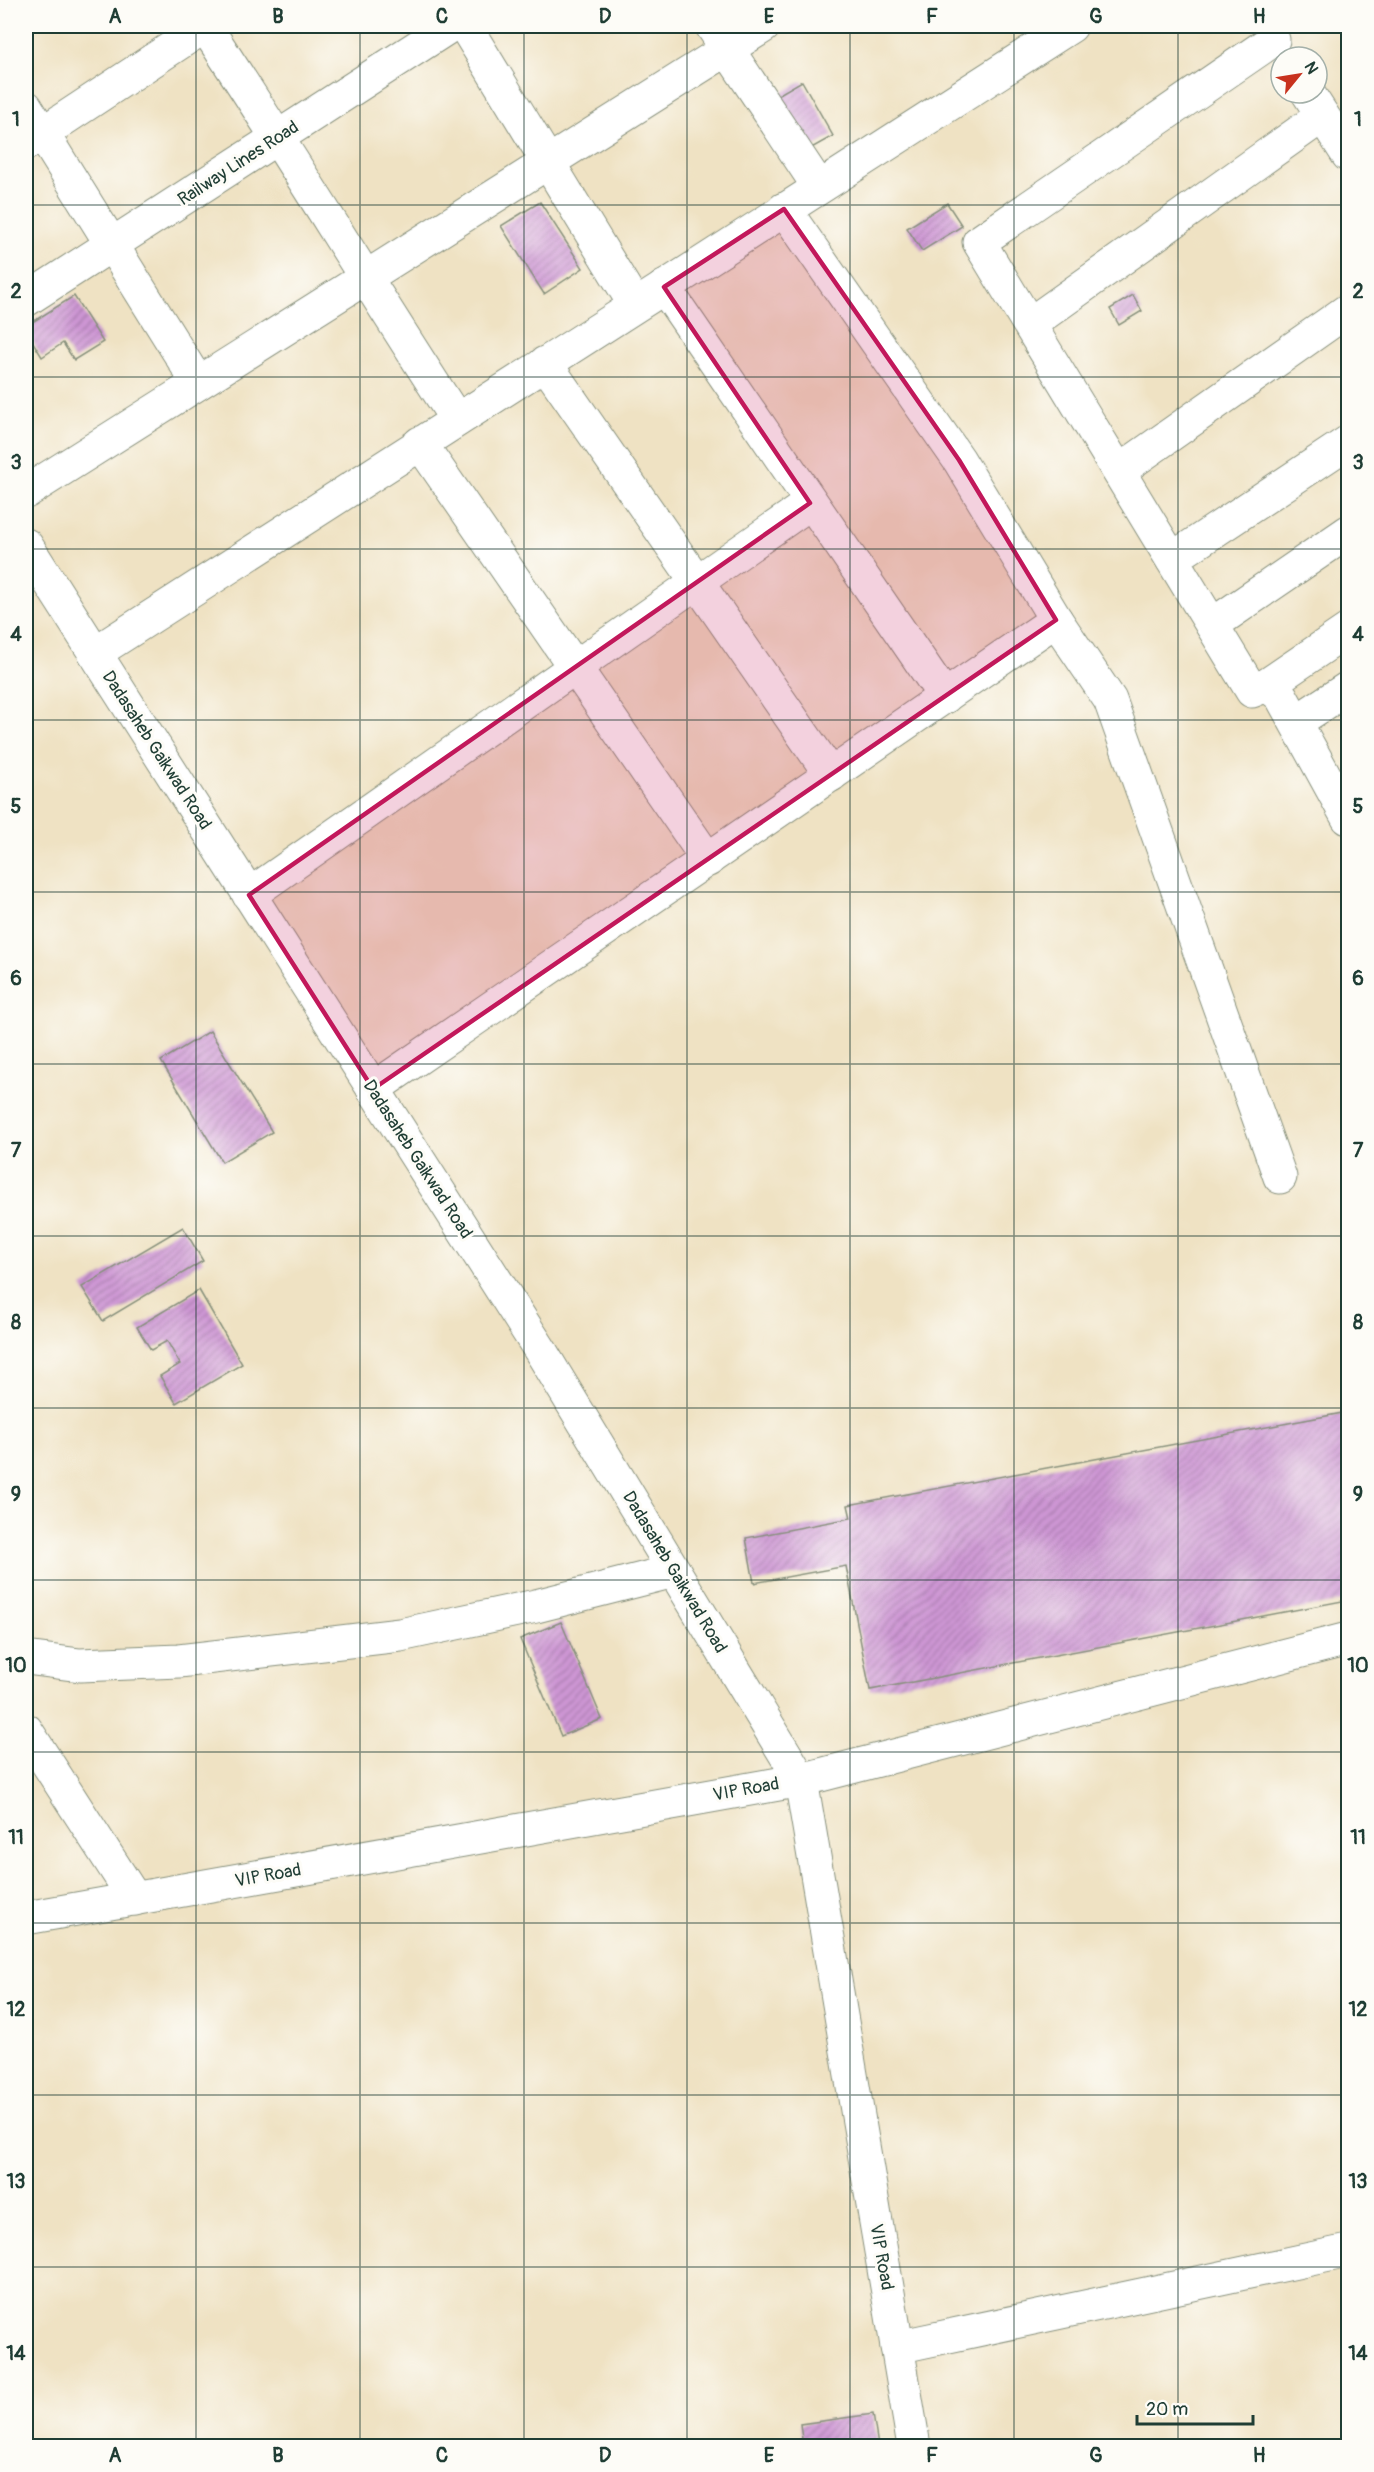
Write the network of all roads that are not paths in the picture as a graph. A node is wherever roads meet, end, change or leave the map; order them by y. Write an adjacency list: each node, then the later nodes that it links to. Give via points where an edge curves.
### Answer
1 (205, 26): 10 (street); 11 (street)
2 (450, 26): 11 (street, Railway Lines Road)
3 (465, 26): 13 (street)
4 (764, 26): 6 (street)
5 (1071, 26): 14 (street)
6 (720, 37): 13 (street); 14 (street)
7 (1273, 41): 22 (street, via 979,242)
8 (1314, 105): 22 (street)
9 (1316, 105): 12 (street)
10 (31, 128): 16 (street)
11 (279, 137): 16 (street, Railway Lines Road); 17 (street)
12 (1348, 155)
13 (548, 162): 17 (street); 20 (street)
14 (819, 187): 15 (street)
15 (784, 209): 18 (street); 35 (street, via 959,460)
16 (111, 245): 19 (street, Railway Lines Road); 24 (street)
17 (364, 279): 24 (street); 25 (street)
18 (664, 287): 20 (street); 30 (street)
19 (26, 300)
20 (635, 305): 23 (street)
21 (1348, 310): 28 (street)
22 (1030, 324): 28 (street)
23 (545, 363): 25 (street); 34 (street)
24 (198, 383): 29 (street)
25 (456, 420): 27 (street)
26 (1348, 442): 33 (street)
27 (420, 443): 38 (street); 39 (street)
28 (1119, 471): 33 (street)
29 (26, 492)
30 (810, 503): 34 (street); 42 (street)
31 (1348, 532): 36 (street)
32 (26, 545): 38 (street, Dadasaheb Gaikwad Road)
33 (1172, 559): 36 (street)
34 (698, 582): 39 (street); 44 (street)
35 (1056, 620): 42 (street); 49 (street, via 1110,700)
36 (1212, 625): 40 (street, via 1252,691)
37 (1348, 630): 40 (street)
38 (95, 653): 47 (street, Dadasaheb Gaikwad Road)
39 (575, 667): 46 (street); 47 (street)
40 (1267, 685): 43 (street, via 1281,696)
41 (1348, 688): 43 (street)
42 (945, 697): 44 (street)
43 (1296, 722): 45 (street)
44 (831, 775): 46 (street)
45 (1345, 803)
46 (708, 860): 48 (street)
47 (249, 895): 48 (street, Dadasaheb Gaikwad Road)
48 (373, 1089): 50 (street, Dadasaheb Gaikwad Road, via 542,1353)
49 (1280, 1177)
50 (674, 1571): 52 (street, via 400,1635 179,1661 80,1665); 54 (street, Dadasaheb Gaikwad Road)
51 (1348, 1639): 54 (street)
52 (26, 1658)
53 (26, 1730): 55 (street)
54 (801, 1780): 55 (street, VIP Road); 58 (street, VIP Road)
55 (135, 1899): 56 (street, VIP Road)
56 (26, 1918)
57 (1348, 2251): 58 (street)
58 (897, 2347): 59 (street, VIP Road)
59 (914, 2446)

